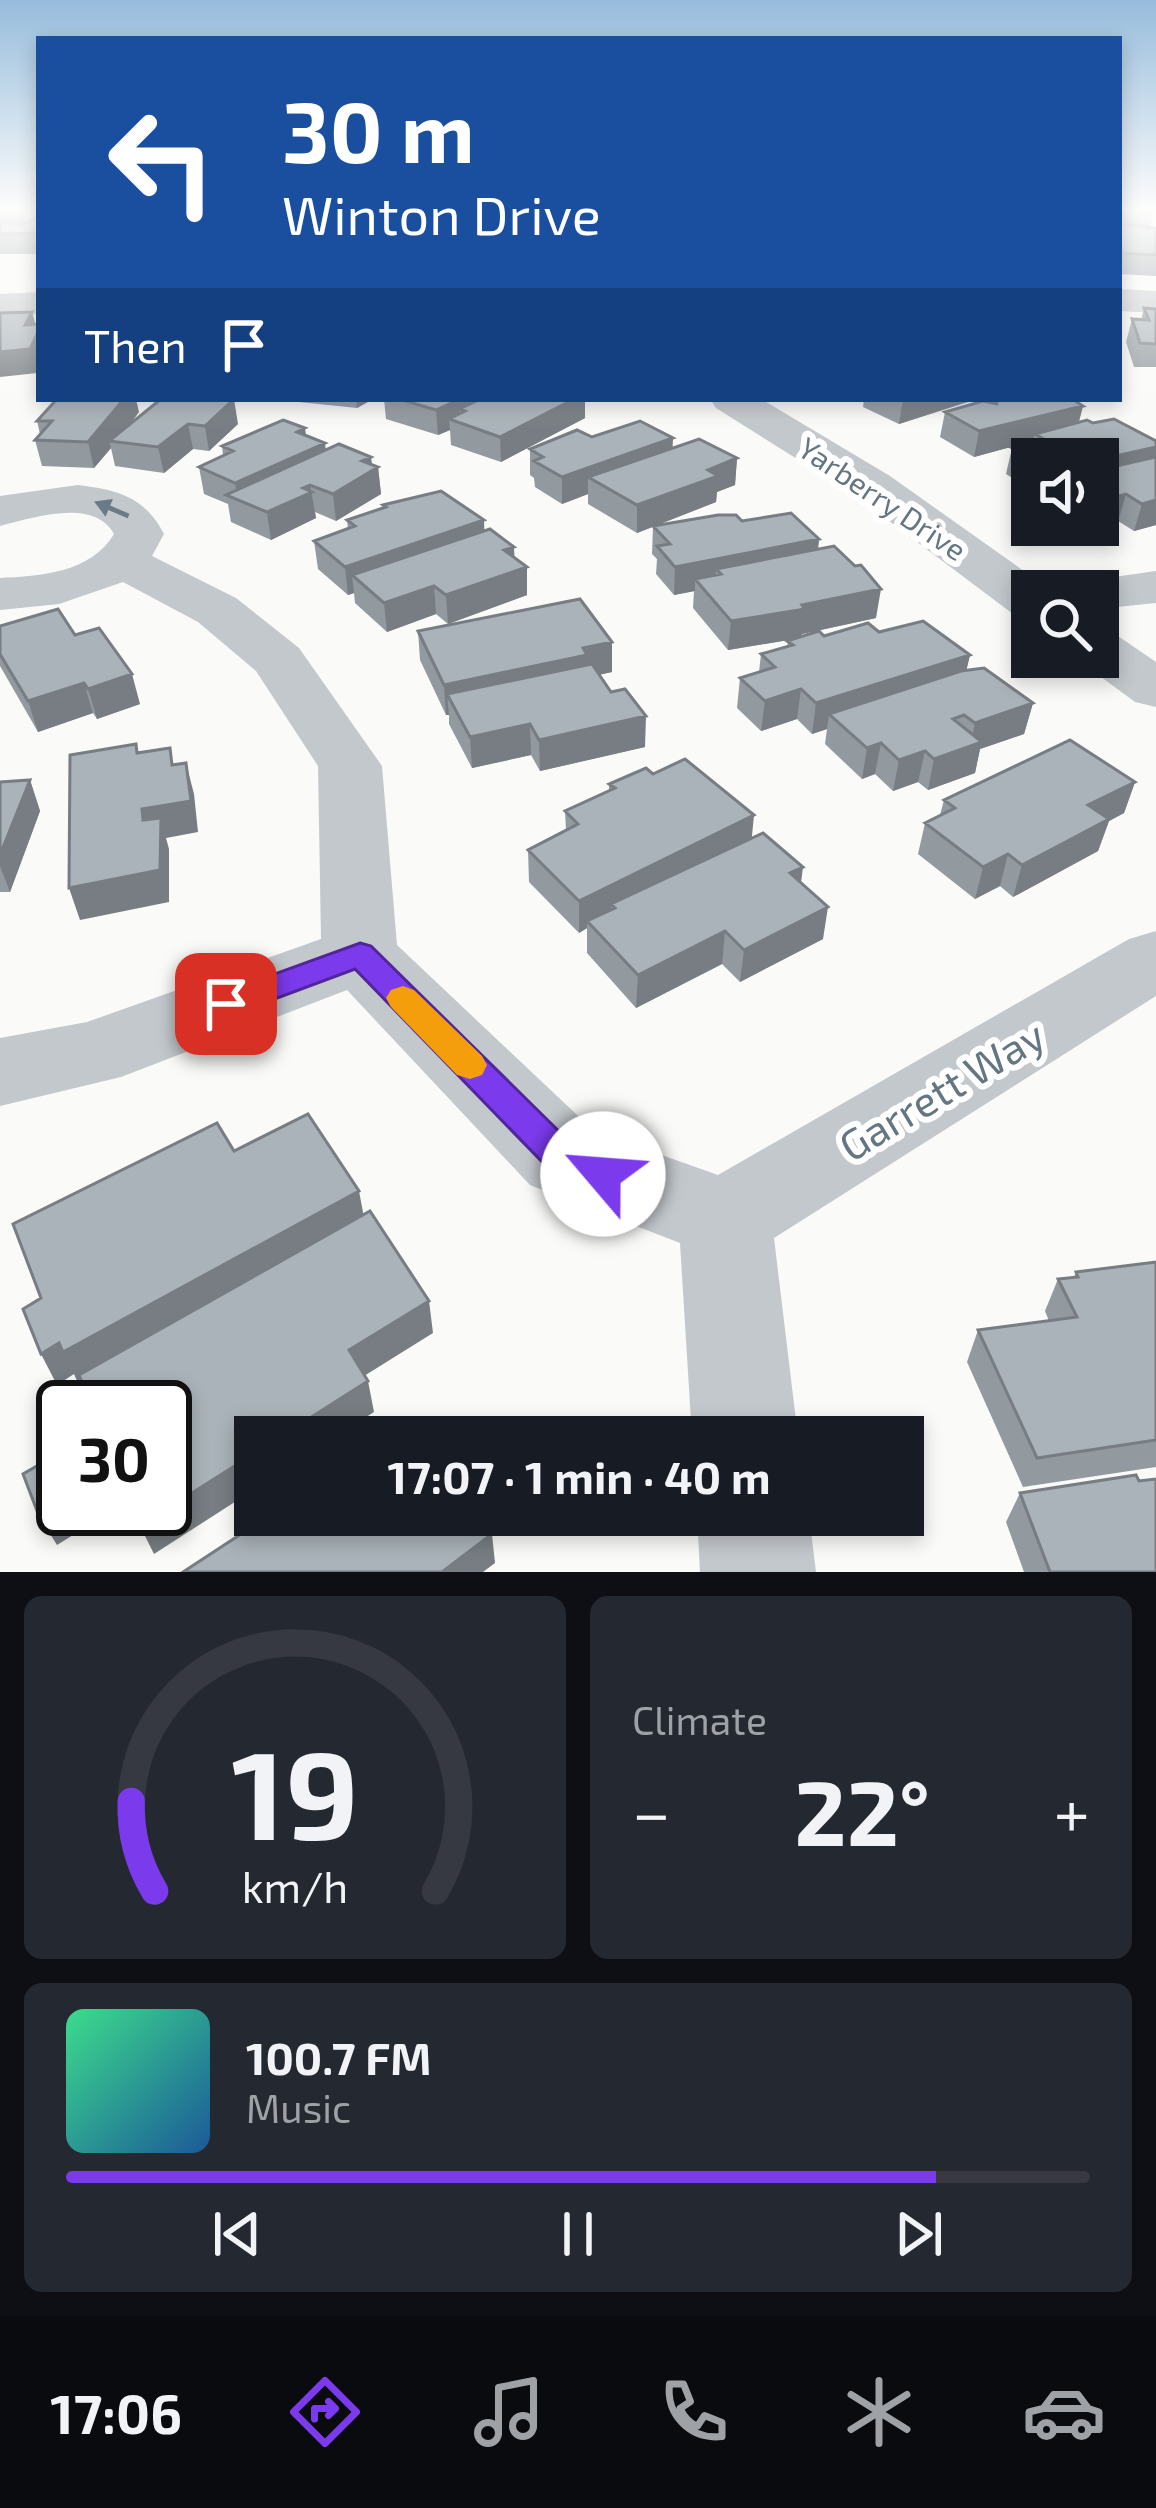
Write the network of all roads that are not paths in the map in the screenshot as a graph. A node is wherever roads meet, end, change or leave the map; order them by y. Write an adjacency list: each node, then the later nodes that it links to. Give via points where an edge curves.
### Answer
1 (1122, 300): 2 (street)
2 (1156, 302)
3 (36, 303): 4 (street)
4 (0, 304)
5 (736, 402): 8 (street, Yarberry Drive, via 873,486)
6 (0, 511): 7 (street, one-way to 6, via 140,534 111,505 64,500)
7 (122, 560): 11 (street, via 69,585); 14 (street, via 217,610 278,660 350,766)
8 (1011, 586)
9 (1156, 587): 10 (street)
10 (1119, 590)
11 (0, 594)
12 (1119, 663): 13 (street)
13 (1156, 689)
14 (360, 955): 16 (street, via 92,1054); 17 (street, via 562,1158)
15 (1156, 959): 17 (street, Garrett Way)
16 (0, 1072)
17 (725, 1220): 18 (street)
18 (744, 1416)
19 (755, 1536): 20 (street)
20 (758, 1572)

